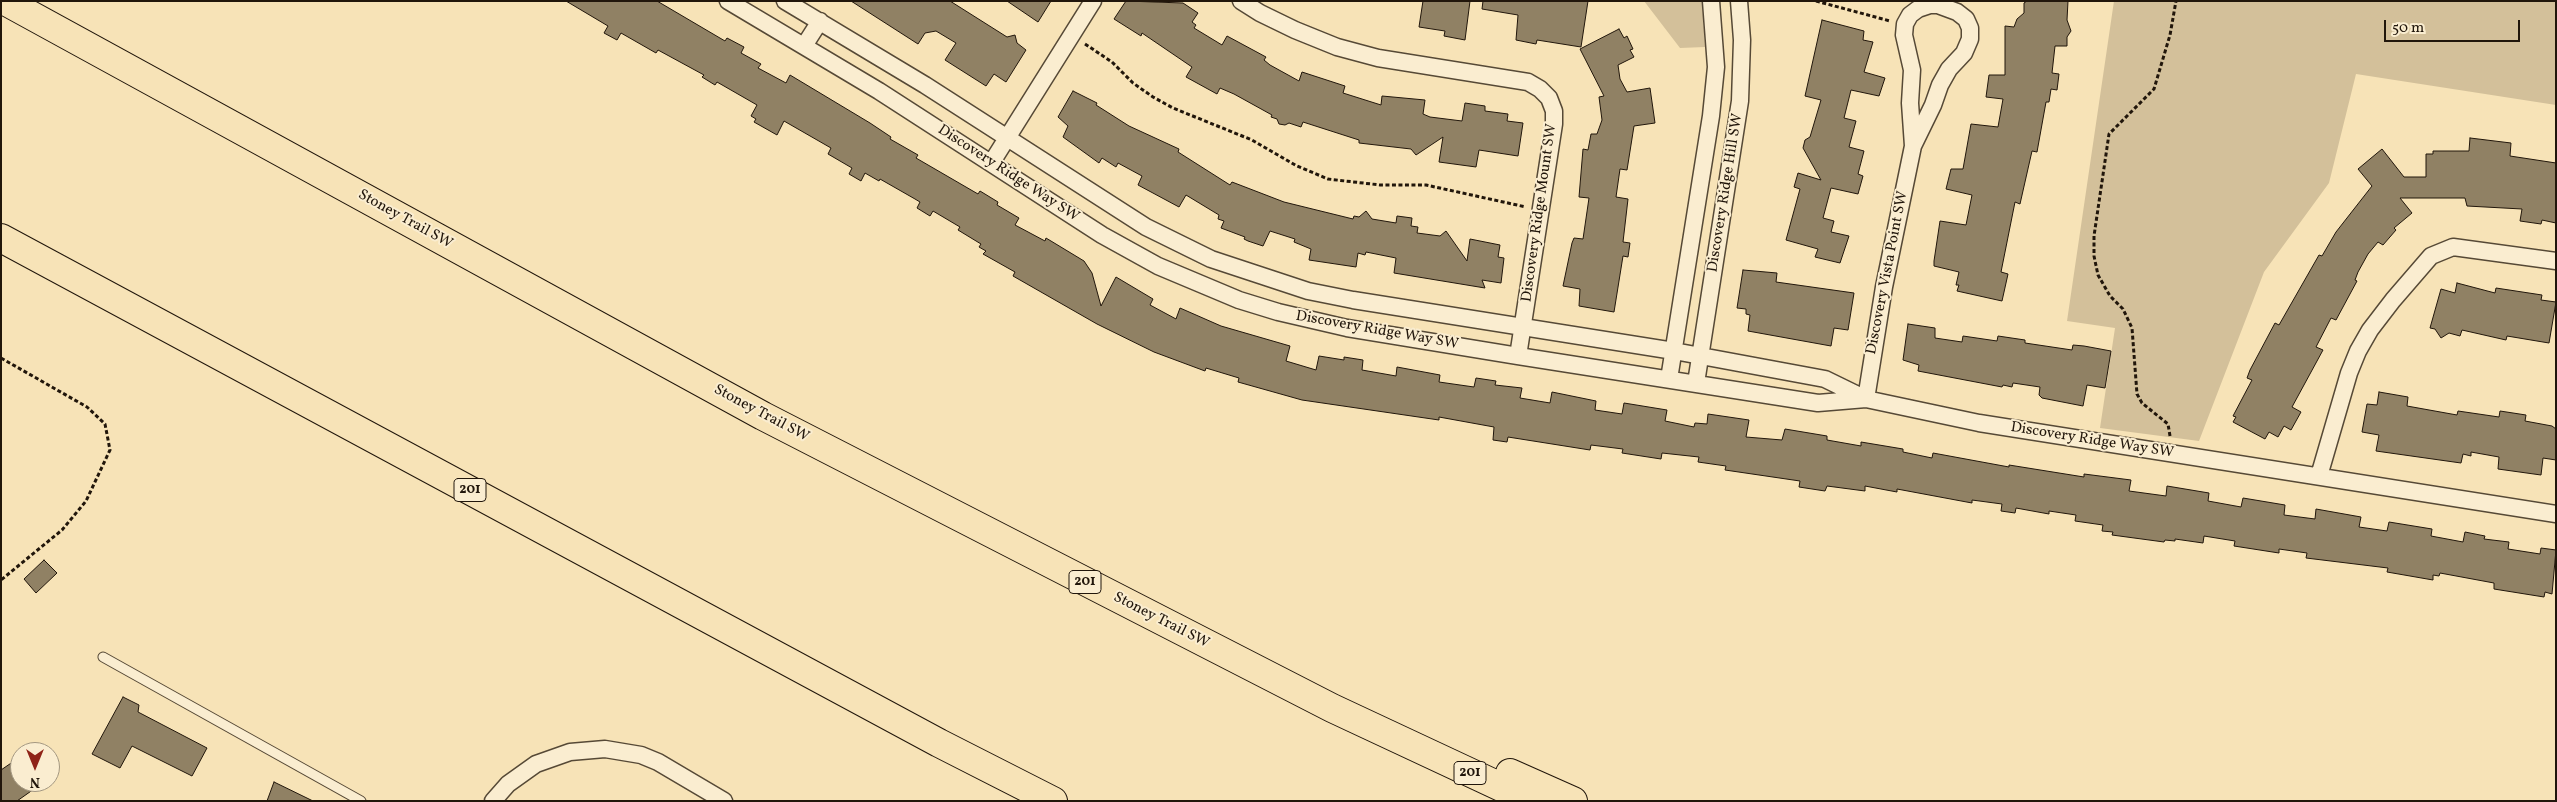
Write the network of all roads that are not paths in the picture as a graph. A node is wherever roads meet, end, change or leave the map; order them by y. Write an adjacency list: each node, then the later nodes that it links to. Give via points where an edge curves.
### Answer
1 (4, 1): 28 (highway, Stoney Trail SW / 201, via 763,416)
2 (728, 1): 9 (street, Discovery Ridge Way SW)
3 (785, 1): 8 (street, Discovery Ridge Way SW)
4 (1093, 1): 10 (street)
5 (1241, 1): 17 (street, Discovery Ridge Mount SW, via 1295,30 1337,47 1378,58 1528,82 1540,88 1554,111 1554,124)
6 (1712, 1): 18 (street, Discovery Ridge Hill SW, via 1716,67 1713,96)
7 (1739, 1): 20 (street, Discovery Ridge Hill SW, via 1742,40 1740,101)
8 (820, 21): 9 (street); 10 (street, Discovery Ridge Way SW)
9 (804, 46): 12 (street, Discovery Ridge Way SW)
10 (1008, 138): 12 (street); 15 (street, Discovery Ridge Way SW, via 1146,227)
11 (1912, 146): 11 (street, Discovery Vista Point SW, via 1940,85 1967,48 1970,28 1966,19 1957,12 1930,4 1910,15 1905,24 1904,35 1912,70); 23 (street, Discovery Vista Point SW)
12 (992, 162): 16 (street, Discovery Ridge Way SW, via 1133,253)
13 (1, 238): 27 (highway, 201)
14 (2556, 261): 24 (street, via 2453,247 2431,256 2387,307 2358,351)
15 (1248, 273): 16 (street); 17 (street, Discovery Ridge Way SW, via 1353,300)
16 (1239, 300): 19 (street, Discovery Ridge Way SW, via 1347,328)
17 (1523, 326): 18 (street, Discovery Ridge Way SW); 19 (street, Discovery Ridge Mount SW)
18 (1674, 351): 20 (street, Discovery Ridge Way SW); 21 (street, Discovery Ridge Hill SW)
19 (1518, 356): 21 (street, Discovery Ridge Way SW)
20 (1701, 356): 22 (street, Discovery Ridge Hill SW); 23 (street, Discovery Ridge Way SW, via 1825,379)
21 (1670, 379): 22 (street, Discovery Ridge Way SW)
22 (1696, 383): 23 (street, Discovery Ridge Way SW, via 1818,403)
23 (1866, 399): 24 (street, Discovery Ridge Way SW, via 1988,424)
24 (2318, 476): 25 (street, Discovery Ridge Way SW)
25 (2556, 514)
26 (103, 657): 29 (lane)
27 (939, 743): 32 (highway); 33 (highway, 201)
28 (1409, 746): 34 (highway, Stoney Trail SW / 201); 35 (highway, via 1465,753)
29 (361, 801)
30 (493, 801): 31 (street, via 508,784 536,764 570,752 606,749 641,755 658,762)
31 (724, 801)
32 (1014, 801)
33 (1053, 801)
34 (1530, 801)
35 (1573, 801)

